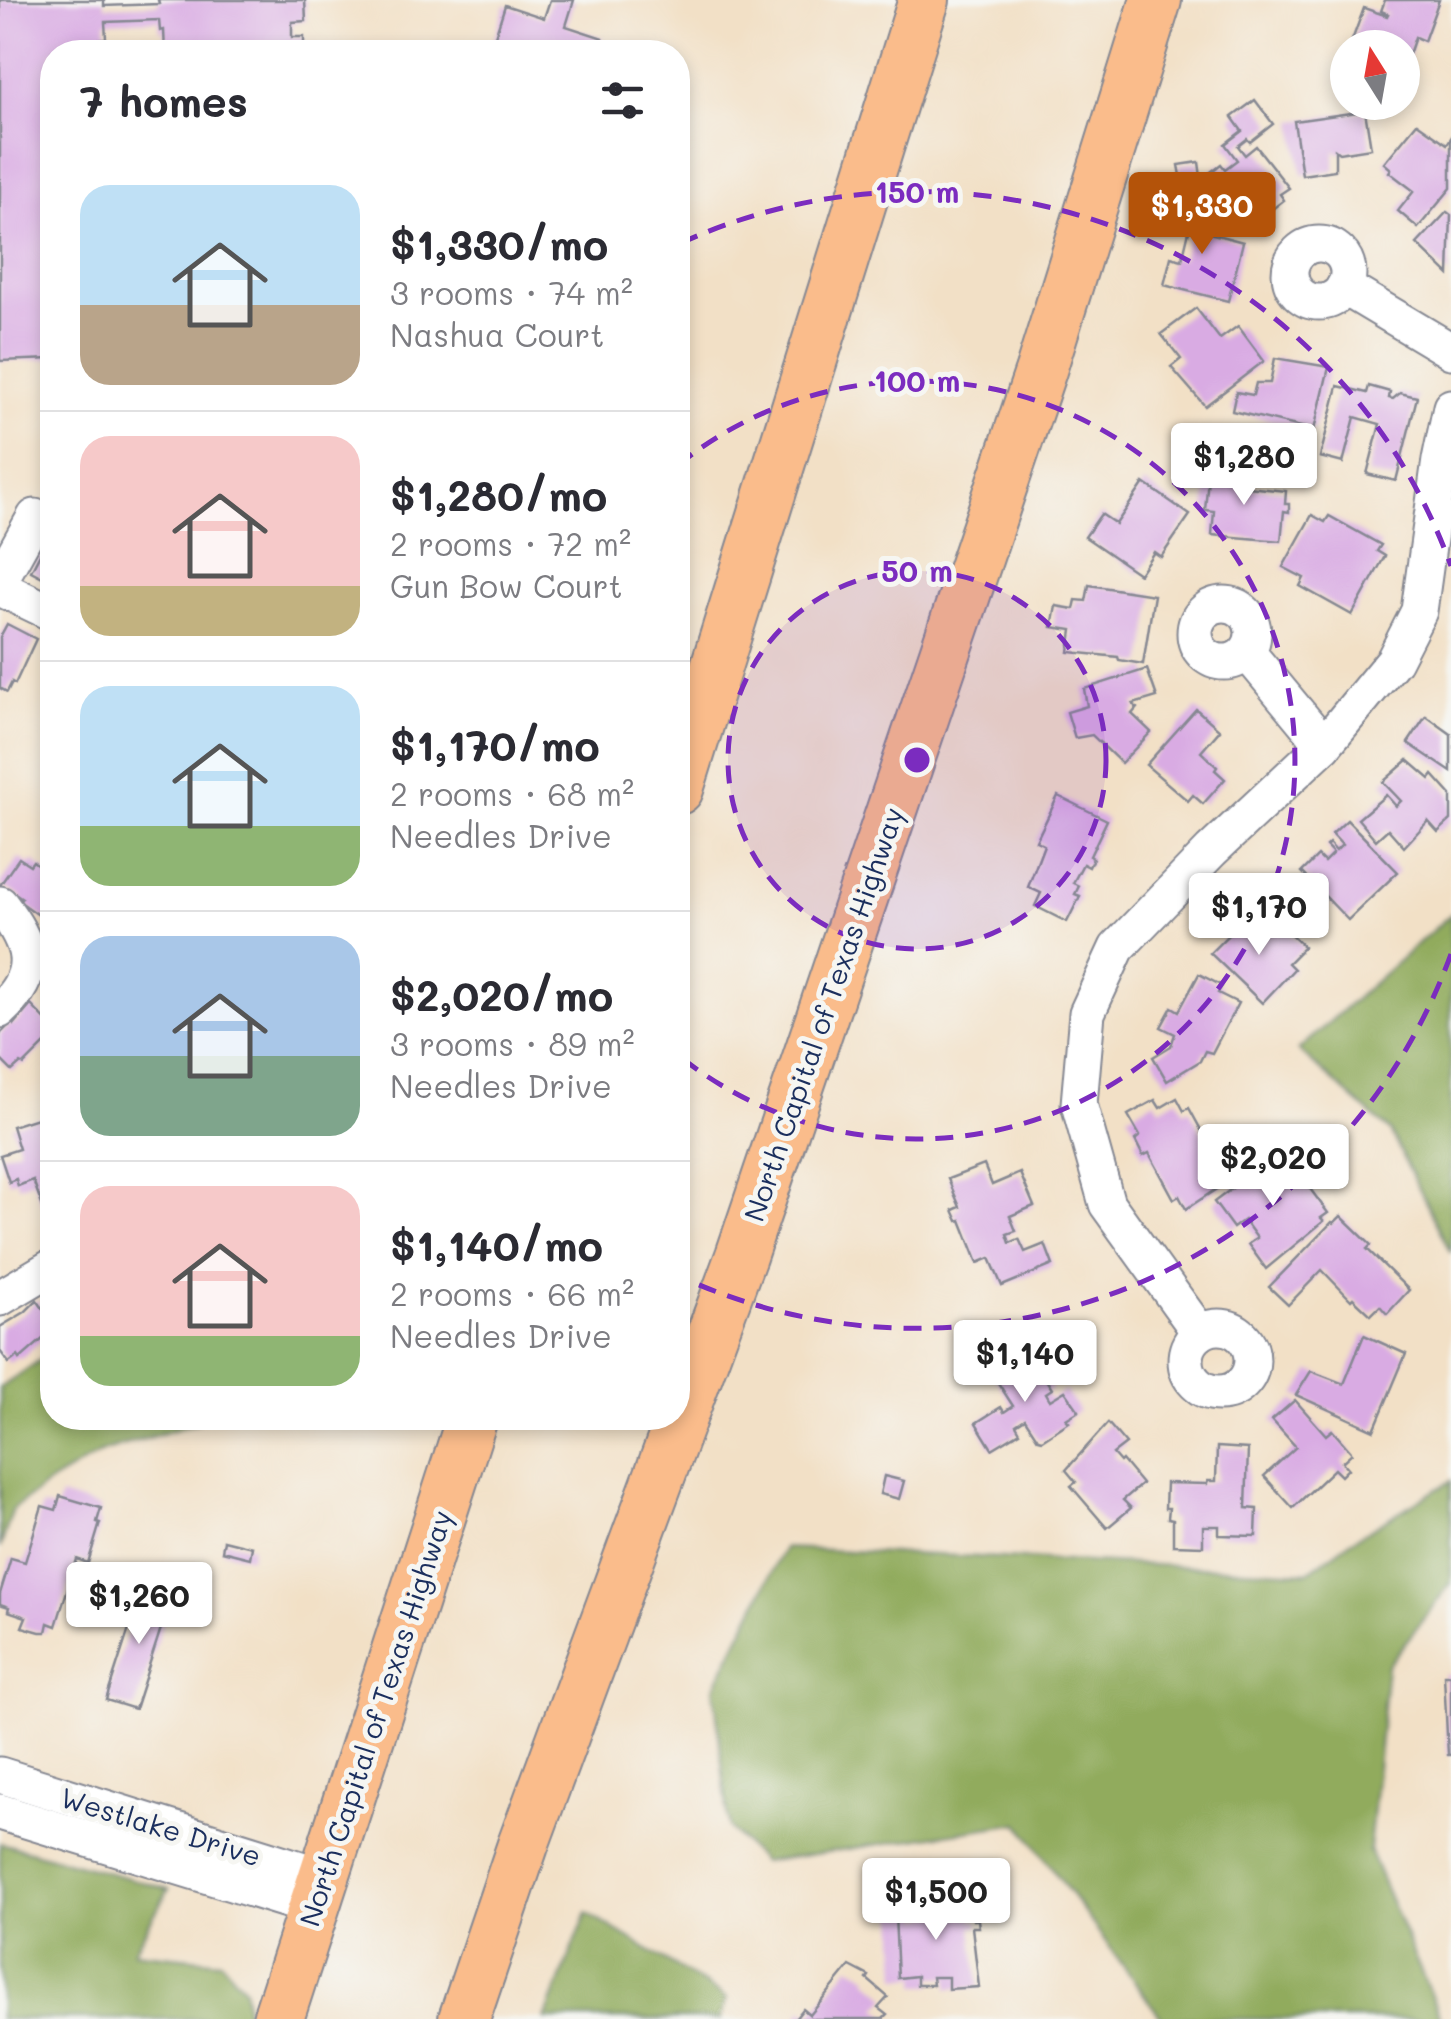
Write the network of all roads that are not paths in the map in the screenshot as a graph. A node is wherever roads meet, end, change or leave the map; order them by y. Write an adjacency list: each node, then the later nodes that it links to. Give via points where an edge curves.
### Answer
1 (924, 0): 10 (highway)
2 (1156, 0): 17 (highway, North Capital of Texas Highway, via 1042,370)
3 (1344, 287): 4 (street)
4 (1451, 351)
5 (1451, 407): 11 (street, via 1419,611 1394,660)
6 (35, 517): 7 (street)
7 (0, 584): 8 (street)
8 (40, 606)
9 (1246, 652): 11 (street)
10 (690, 744)
11 (1324, 746): 16 (street, via 1118,948 1087,1013 1079,1104 1107,1204)
12 (0, 904): 13 (street, via 23,935 28,960 16,996)
13 (0, 1010)
14 (40, 1274): 15 (street)
15 (0, 1298)
16 (1200, 1333)
17 (690, 1392)
18 (468, 1430): 22 (highway, North Capital of Texas Highway)
19 (676, 1430): 24 (highway, North Capital of Texas Highway)
20 (0, 1775): 22 (street, Westlake Drive)
21 (0, 1812): 22 (street, Westlake Drive)
22 (318, 1892): 23 (highway, North Capital of Texas Highway)
23 (278, 2019)
24 (464, 2019)

